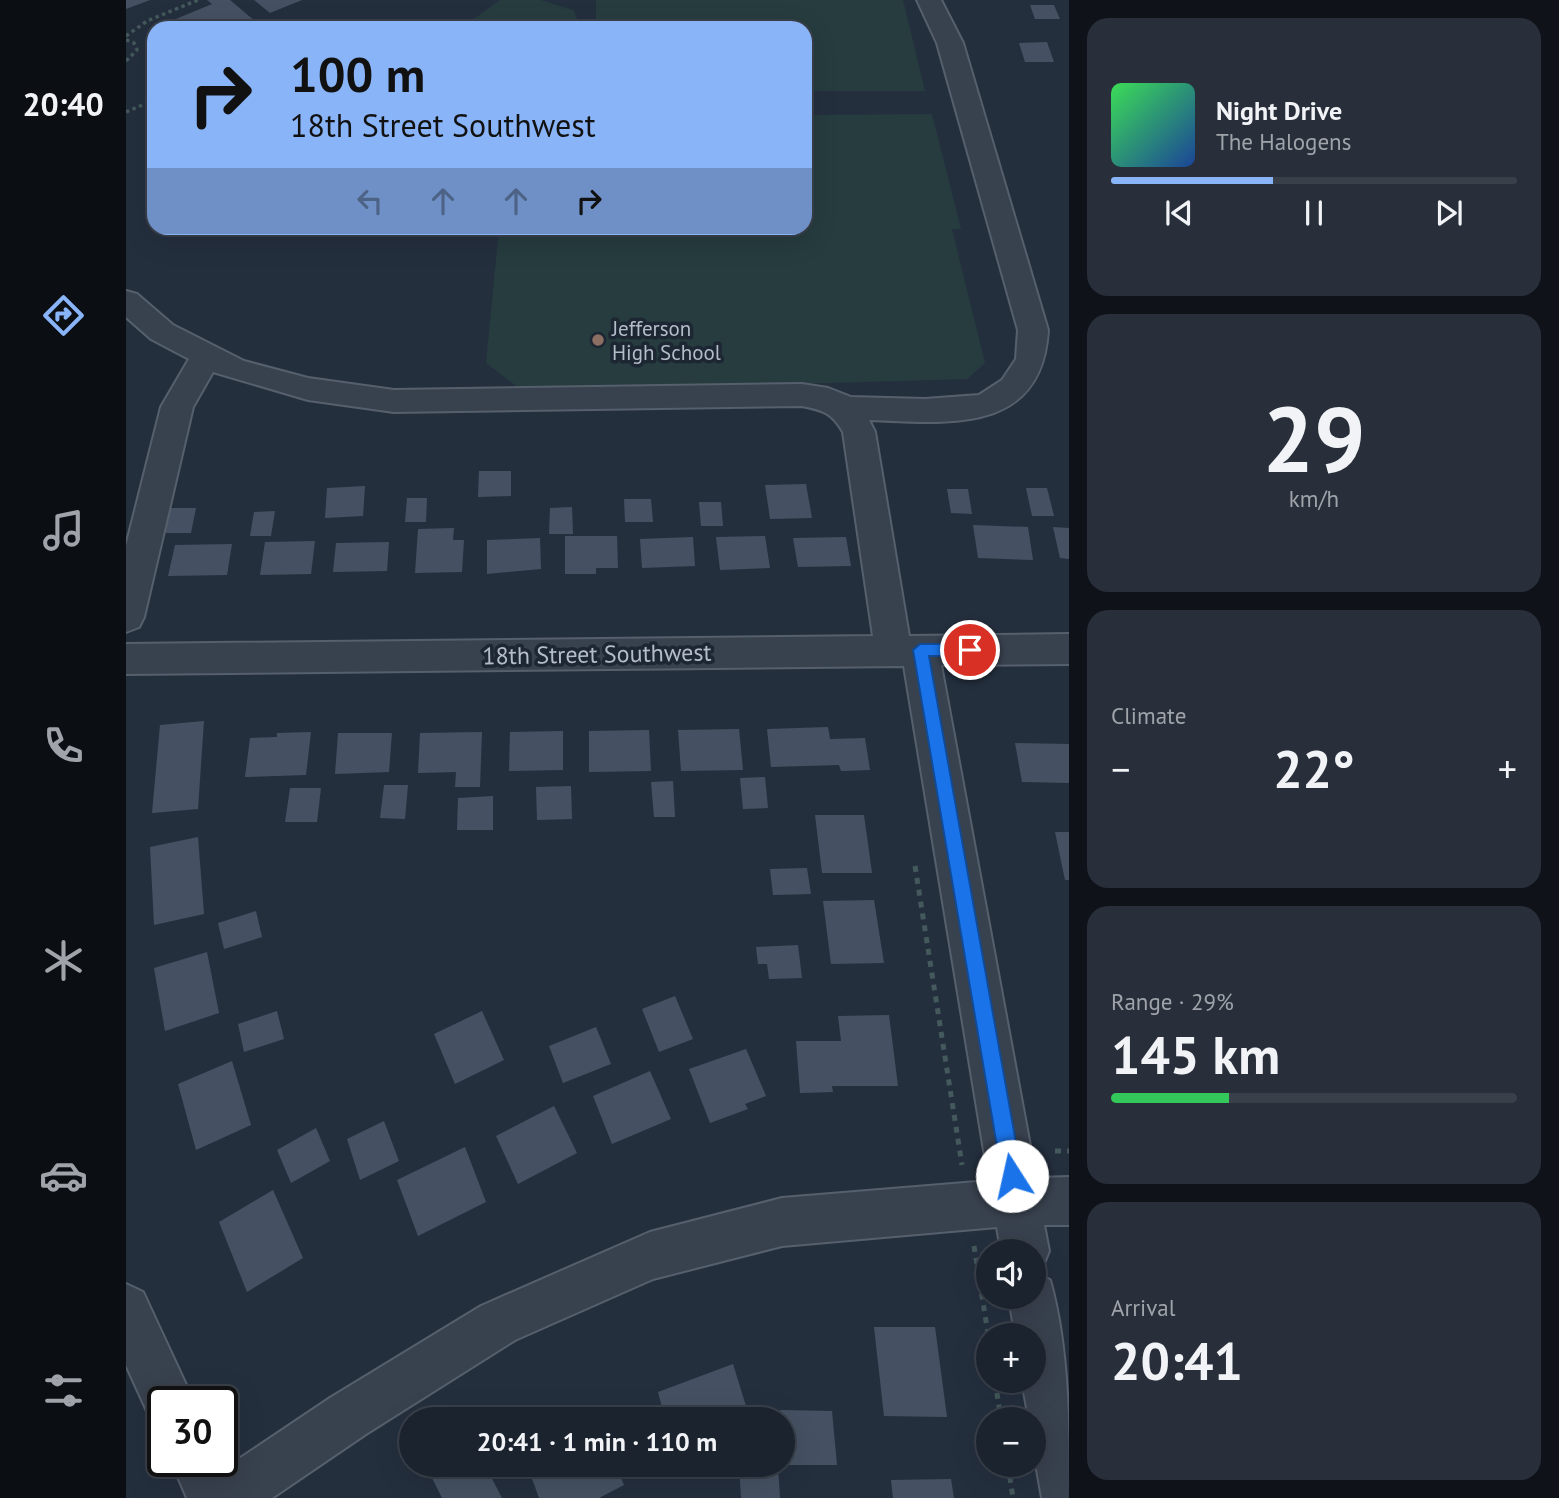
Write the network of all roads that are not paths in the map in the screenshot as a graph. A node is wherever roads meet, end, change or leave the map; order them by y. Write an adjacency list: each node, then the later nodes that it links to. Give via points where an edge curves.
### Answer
1 (929, 0): 4 (street, via 950,43 1004,225 1033,330 1031,360 1013,388 986,406 925,411)
2 (126, 301): 3 (street, via 162,332)
3 (207, 355): 4 (street, via 234,369 308,389 394,401 802,395 828,399); 5 (street, via 177,407)
4 (846, 408): 7 (street, via 859,432)
5 (126, 617)
6 (1069, 649): 7 (street, 18th Street Southwest)
7 (906, 650): 8 (street, 18th Street Southwest); 10 (street)
8 (126, 659)
9 (1069, 1201): 10 (street)
10 (1017, 1202): 11 (street); 17 (street, via 782,1222 650,1256 498,1323)
11 (1023, 1239)
12 (1035, 1309): 18 (street)
13 (126, 1310): 14 (street)
14 (162, 1386)
15 (204, 1477): 16 (street)
16 (214, 1498)
17 (226, 1498)
18 (1068, 1498)

